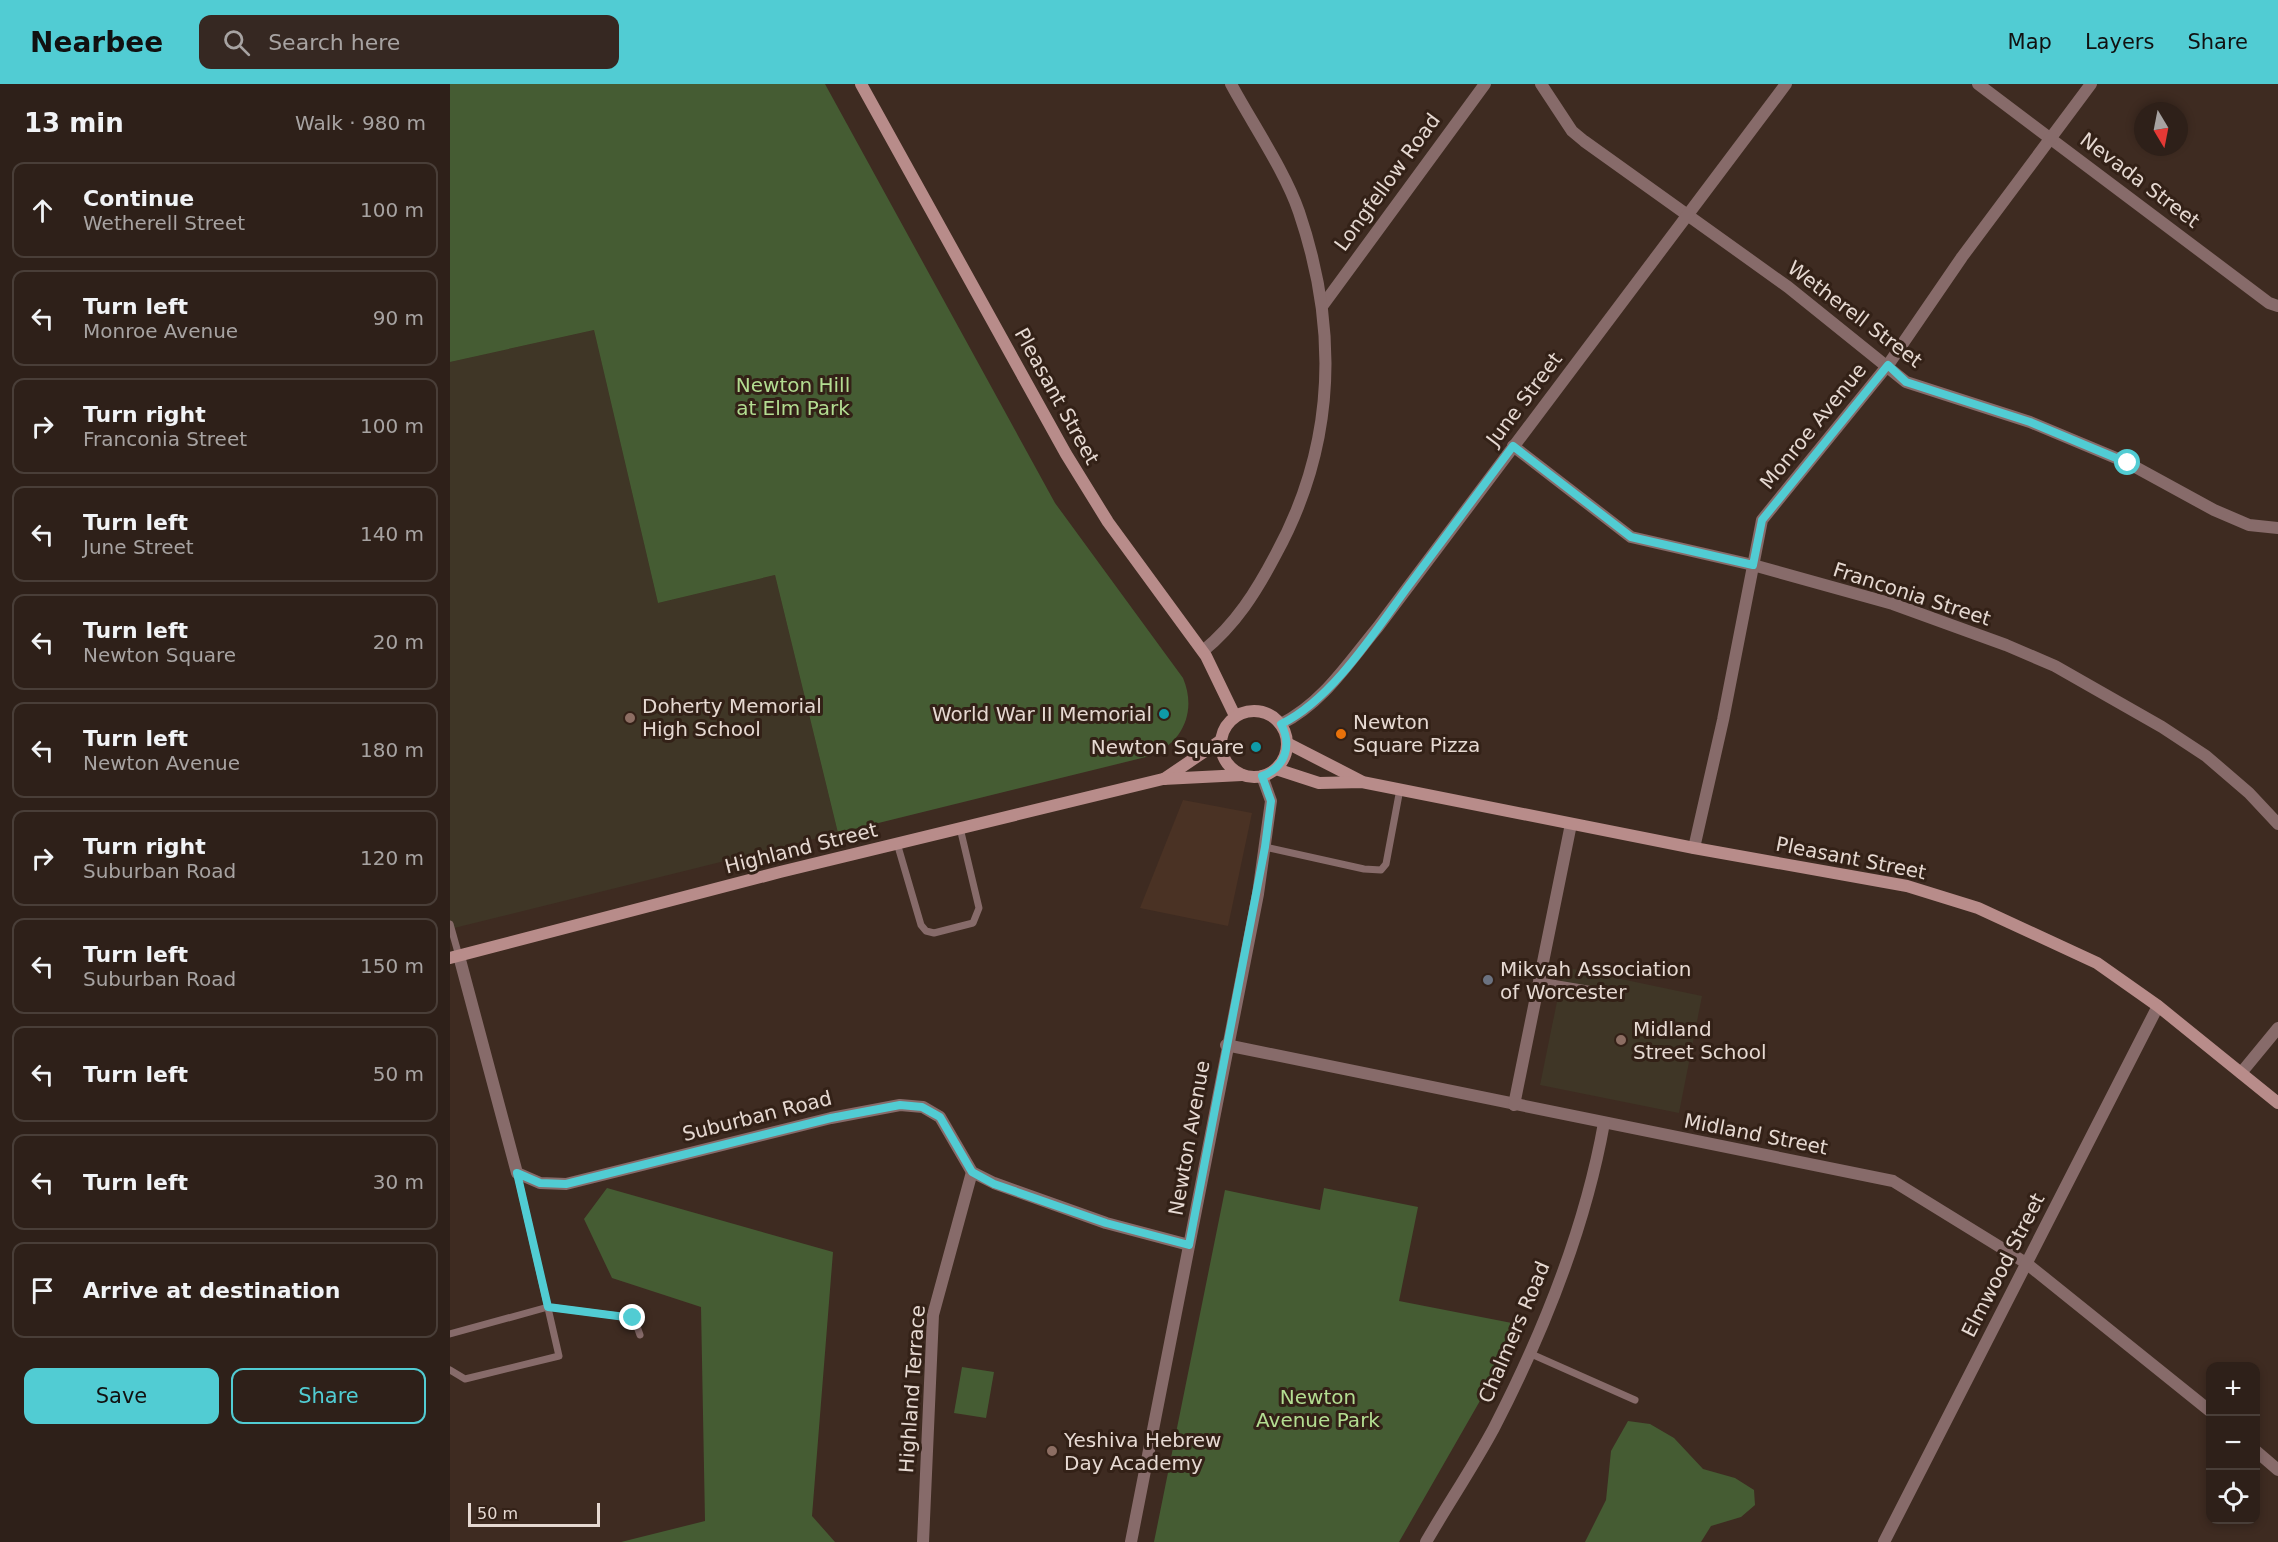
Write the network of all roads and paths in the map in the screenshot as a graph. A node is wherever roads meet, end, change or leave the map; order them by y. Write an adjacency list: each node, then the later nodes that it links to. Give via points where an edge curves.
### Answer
1 (861, 84): 16 (main road, Pleasant Street, via 1066,454 1108,522)
2 (1231, 84): 10 (street, via 1299,210)
3 (1485, 84): 10 (street, Longfellow Road)
4 (1541, 84): 9 (street, Wetherell Street, via 1572,131)
5 (1786, 84): 9 (street, June Street)
6 (1978, 84): 8 (street, Nevada Street)
7 (2091, 84): 8 (street, Monroe Avenue)
8 (2050, 138): 11 (street, Nevada Street); 12 (street, Monroe Avenue)
9 (1686, 216): 12 (street, Wetherell Street, via 1788,287); 13 (street, June Street)
10 (1323, 305): 16 (street, via 1328,356 1325,394 1312,468 1300,508 1257,591 1224,633)
11 (2278, 306)
12 (1888, 365): 14 (street, Wetherell Street, via 1906,382 2030,422 2128,463 2249,525); 15 (street, Monroe Avenue, via 1762,520)
13 (1513, 446): 15 (street, Franconia Street, via 1631,537); 18 (street, June Street, via 1321,696)
14 (2278, 528)
15 (1753, 565): 28 (street, Franconia Street, via 1893,604 2055,666 2206,756); 32 (street, Monroe Avenue)
16 (1203, 651): 17 (main road, Pleasant Street)
17 (1235, 716): 18 (main road, via 1264,712); 19 (main road, via 1222,731)
18 (1281, 724): 20 (main road)
19 (1220, 741): 22 (main road, via 1222,755); 24 (main road, Highland Street)
20 (1287, 743): 21 (main road); 25 (main road, Pleasant Street)
21 (1276, 769): 23 (main road); 25 (main road, Pleasant Street, via 1319,783)
22 (1242, 775): 23 (main road); 24 (main road, Highland Street)
23 (1262, 776): 31 (street, Newton Avenue, via 1271,801)
24 (1163, 779): 29 (main road, Highland Street)
25 (1362, 782): 26 (main road, Pleasant Street)
26 (1400, 789): 27 (main road, Pleasant Street); 31 (lane, via 1386,864 1381,870)
27 (1571, 824): 32 (main road, Pleasant Street); 35 (street)
28 (2278, 824)
29 (960, 828): 30 (main road, Highland Street); 30 (lane, via 978,908 973,923 934,933 921,925)
30 (897, 843): 34 (main road, Highland Street)
31 (1265, 847): 39 (street, Newton Avenue)
32 (1694, 848): 37 (main road, Pleasant Street, via 1907,886 1978,908 2079,953)
33 (450, 924): 34 (lane)
34 (455, 957): 45 (street)
35 (1540, 981): 36 (lane); 42 (street)
36 (1611, 993)
37 (2158, 1006): 40 (main road, Pleasant Street); 47 (street, Elmwood Street)
38 (2278, 1028): 40 (street)
39 (1226, 1045): 42 (street, Midland Street); 46 (street, Newton Avenue)
40 (2241, 1073): 41 (main road, Pleasant Street)
41 (2278, 1102)
42 (1514, 1105): 43 (street, Midland Street)
43 (1604, 1123): 47 (street, Midland Street, via 1893,1181); 51 (street, Chalmers Road, via 1583,1215)
44 (972, 1172): 45 (street, Suburban Road, via 940,1117 922,1107 900,1105 831,1118 566,1184 540,1183); 46 (street, via 1018,1194); 57 (street, Highland Terrace, via 933,1315)
45 (517, 1173): 48 (lane)
46 (1189, 1245): 58 (street, Newton Avenue)
47 (2025, 1263): 54 (street, Midland Street); 60 (street, Elmwood Street)
48 (548, 1307): 49 (lane); 50 (lane, via 633,1318); 52 (lane, via 559,1356 465,1379)
49 (450, 1334)
50 (640, 1335)
51 (1529, 1353): 53 (lane); 59 (street, Chalmers Road, via 1492,1430)
52 (450, 1370)
53 (1635, 1400)
54 (2206, 1407)
55 (2260, 1454): 56 (street)
56 (2278, 1470)
57 (922, 1542)
58 (1131, 1542)
59 (1426, 1542)
60 (1884, 1542)

